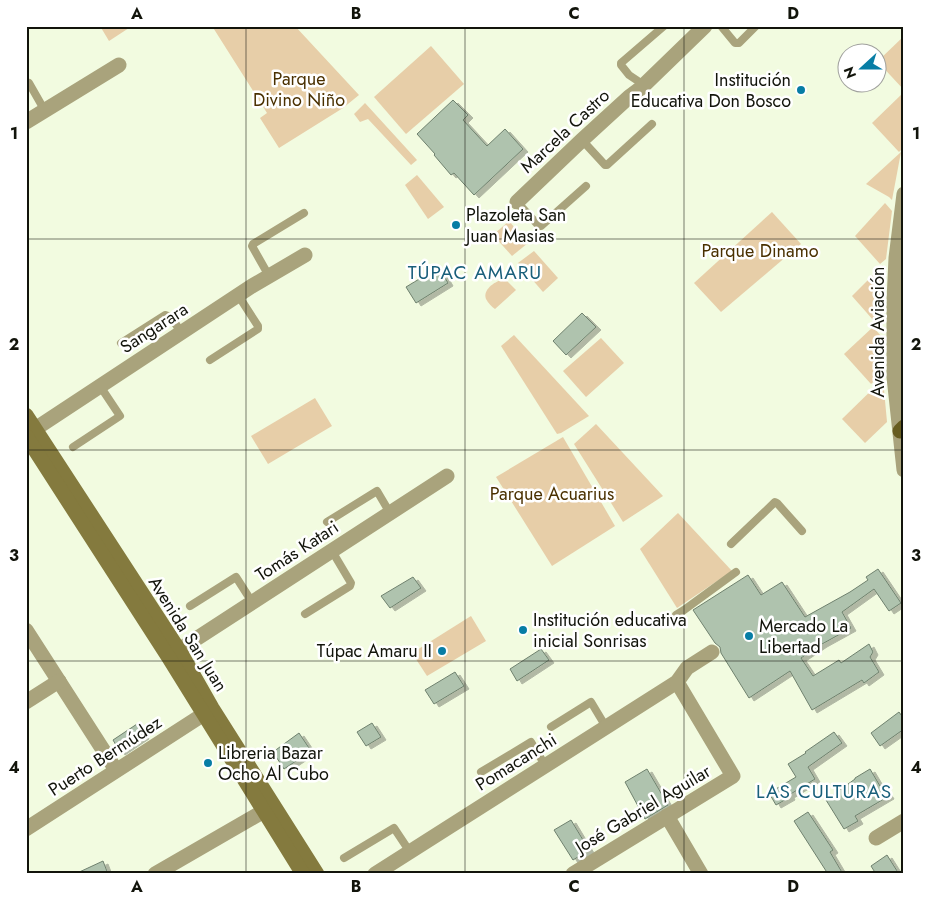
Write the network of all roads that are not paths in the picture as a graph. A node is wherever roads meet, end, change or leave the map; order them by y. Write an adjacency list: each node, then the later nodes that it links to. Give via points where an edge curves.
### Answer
1 (664, 26): 7 (lane, via 621,62 629,75)
2 (705, 26): 7 (street, Marcela Castro)
3 (720, 26): 4 (lane, via 735,43 739,43)
4 (756, 26)
5 (119, 65): 8 (street)
6 (26, 85): 8 (lane, via 28,83)
7 (644, 85): 11 (street, Marcela Castro)
8 (45, 110): 9 (street)
9 (26, 122)
10 (652, 124): 11 (lane, via 607,165)
11 (582, 140): 14 (street, Marcela Castro)
12 (586, 186): 14 (lane, via 541,226)
13 (904, 194): 24 (street, Avenida Aviación, via 894,301 894,377)
14 (518, 202)
15 (304, 213): 17 (lane, via 253,244)
16 (305, 255): 17 (street, Sangarara)
17 (269, 276): 18 (street, Sangarara)
18 (238, 295): 19 (street, Sangarara); 21 (lane, via 258,329)
19 (181, 333): 20 (lane, via 171,317 166,315); 22 (street, Sangarara)
20 (121, 343)
21 (210, 360)
22 (100, 386): 25 (street, Sangarara); 26 (lane, via 120,416)
23 (26, 415): 25 (street, Avenida San Juan)
24 (902, 429): 27 (street, Avenida Aviación)
25 (29, 434): 41 (street, Avenida San Juan)
26 (72, 447)
27 (904, 470)
28 (447, 476): 29 (street, Tomás Katari)
29 (390, 513): 30 (lane, via 377,491); 33 (street, Tomás Katari)
30 (327, 522)
31 (802, 531): 32 (lane, via 775,502)
32 (731, 544)
33 (332, 551): 35 (street, Tomás Katari); 37 (lane, via 350,586)
34 (736, 572): 38 (lane)
35 (252, 602): 36 (lane, via 236,577); 41 (street, Tomás Katari)
36 (190, 606)
37 (304, 614)
38 (676, 614)
39 (26, 630): 42 (street)
40 (712, 652): 43 (street, Pomacanchi, via 687,668)
41 (174, 654): 45 (street, Avenida San Juan); 60 (street, Avenida San Juan)
42 (59, 681): 44 (street); 49 (street)
43 (677, 682): 47 (street, Pomacanchi); 52 (street, José Gabriel Aguilar, via 733,776)
44 (26, 702)
45 (204, 714): 49 (street, Puerto Bermúdez); 51 (street, Avenida San Juan)
46 (551, 727): 47 (lane, via 593,702)
47 (606, 727): 48 (street, Pomacanchi)
48 (546, 765): 50 (lane, via 531,742); 56 (street, Pomacanchi)
49 (116, 770): 54 (street, Puerto Bermúdez)
50 (481, 772)
51 (264, 811): 58 (street); 59 (street, Avenida San Juan)
52 (667, 816): 62 (street, José Gabriel Aguilar); 63 (street)
53 (904, 821): 55 (street)
54 (26, 829)
55 (876, 838)
56 (410, 852): 57 (lane, via 394,828); 61 (street, Pomacanchi)
57 (344, 858)
58 (155, 874)
59 (303, 874)
60 (317, 874)
61 (375, 874)
62 (573, 874)
63 (701, 874)

